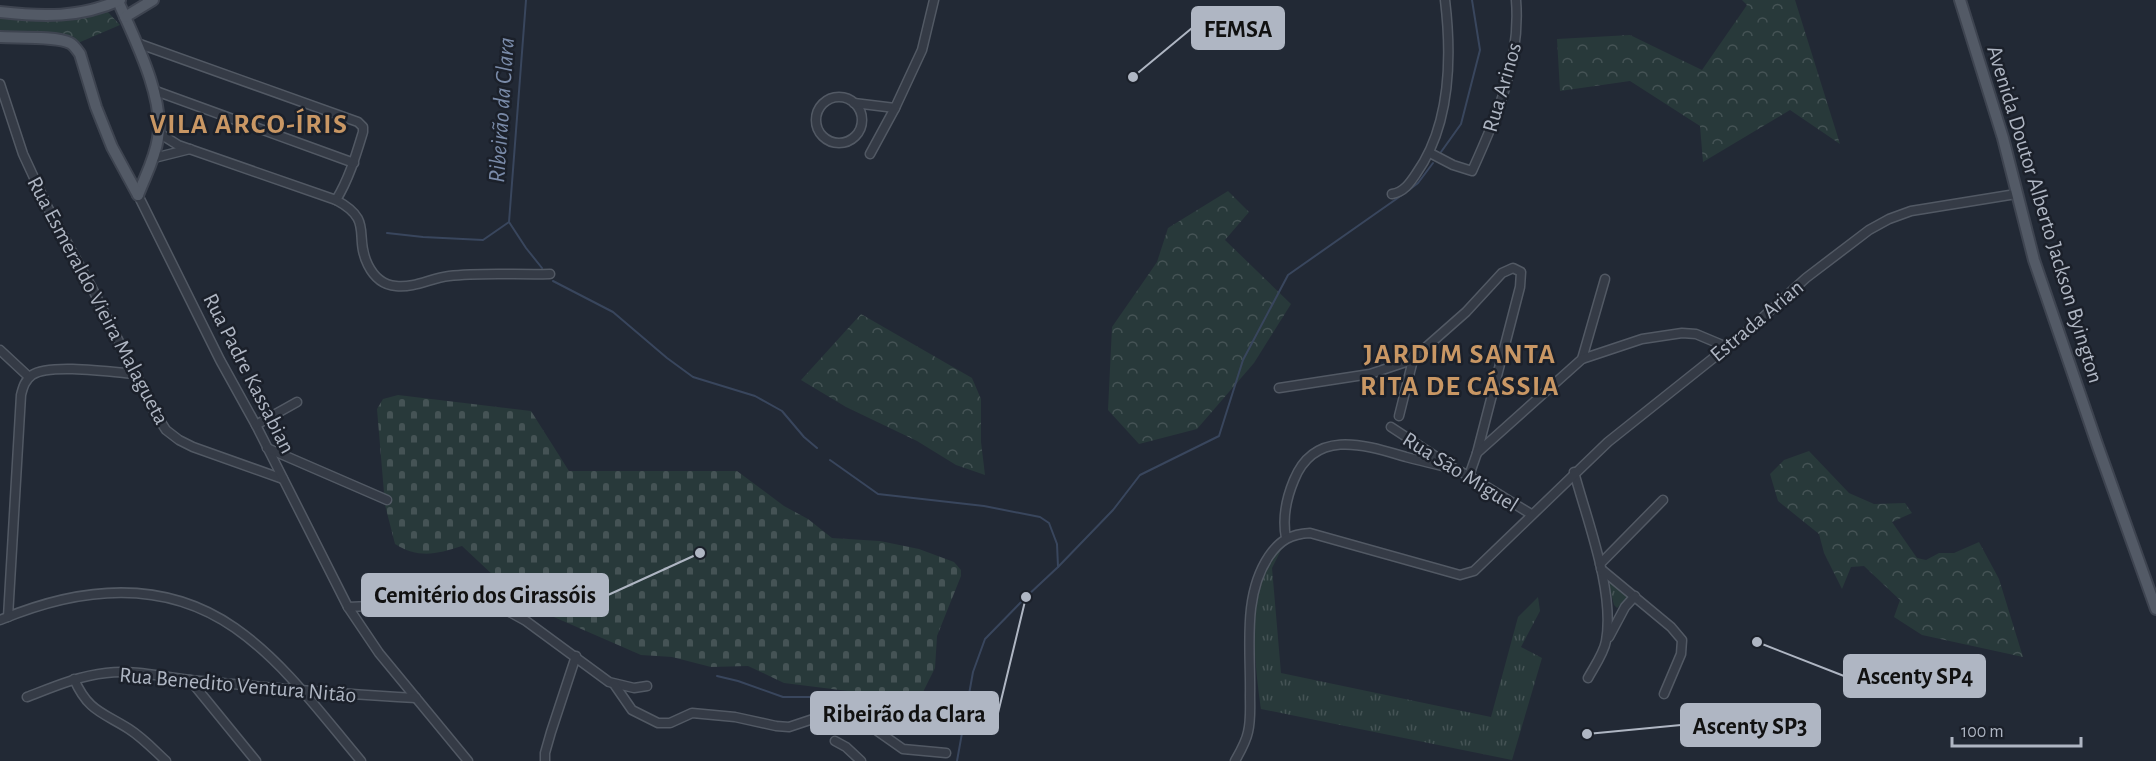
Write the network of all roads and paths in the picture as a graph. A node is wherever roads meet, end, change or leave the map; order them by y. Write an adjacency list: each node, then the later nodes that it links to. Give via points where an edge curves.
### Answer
1 (118, 0): 7 (main road, via 72,15); 8 (main road)
2 (153, 0): 8 (main road)
3 (934, 0): 14 (street, via 922,50)
4 (1444, 0): 17 (street, via 1448,78)
5 (1516, 0): 17 (street, Rua Arinos, via 1512,64 1491,130 1472,171)
6 (1960, 0): 22 (main road, Avenida Doutor Alberto Jackson Byington, via 2003,138)
7 (0, 12)
8 (125, 17): 10 (main road)
9 (0, 37): 23 (main road, Rua Padre Kassabian, via 58,40 76,49 112,147)
10 (137, 43): 12 (main road); 20 (street, via 358,122 363,132)
11 (0, 84): 31 (street, Rua Esmeraldo Vieira Malagueta, via 28,165)
12 (153, 90): 15 (main road); 20 (street)
13 (854, 103): 13 (street, via 839,97 820,106 816,127 824,139 839,144 859,132 862,117); 14 (street)
14 (895, 108): 18 (street)
15 (159, 133): 16 (street); 19 (main road)
16 (190, 149): 19 (street); 24 (street)
17 (1430, 153): 21 (street, via 1409,184)
18 (870, 154)
19 (154, 158): 23 (main road)
20 (354, 163): 24 (street)
21 (1392, 194)
22 (2016, 194): 27 (street, Estrada Arian, via 1911,211 1889,219 1843,248); 51 (main road, Avenida Doutor Alberto Jackson Byington, via 2063,346)
23 (138, 195): 36 (street, Rua Padre Kassabian)
24 (336, 200): 25 (street, via 357,214 367,263 382,283 414,286 453,276)
25 (550, 274)
26 (1605, 279): 30 (street)
27 (1727, 347): 30 (street, via 1696,334 1665,335 1617,346); 41 (street, Estrada Arian)
28 (0, 350): 32 (street)
29 (1414, 356): 33 (street, via 1370,374); 35 (street); 39 (street, via 1467,312 1508,269 1521,272)
30 (1582, 360): 39 (street)
31 (134, 374): 32 (street, via 71,369); 43 (street, Rua Esmeraldo Vieira Malagueta, via 166,430 179,440)
32 (29, 377): 52 (street, via 21,395)
33 (1279, 388)
34 (297, 402): 36 (street)
35 (1399, 416)
36 (256, 425): 38 (street, Rua Padre Kassabian)
37 (1391, 427): 40 (street, Rua São Miguel)
38 (267, 448): 43 (street, Rua Padre Kassabian); 44 (street)
39 (1477, 453): 42 (street)
40 (1455, 469): 42 (street, Rua São Miguel); 47 (street, via 1362,445 1344,443 1315,452 1296,474 1285,508)
41 (1574, 472): 46 (street, Estrada Arian); 48 (street)
42 (1469, 476): 46 (street, Rua São Miguel)
43 (283, 479): 50 (street, Rua Padre Kassabian)
44 (387, 500)
45 (1663, 500): 48 (street)
46 (1531, 514): 47 (street, Estrada Arian, via 1474,572 1460,575 1310,533)
47 (1286, 538): 72 (street, via 1270,554 1256,580 1250,627 1248,731)
48 (1601, 567): 49 (street); 53 (street)
49 (1635, 596): 53 (street); 61 (street, via 1682,640 1681,654)
50 (348, 607): 54 (street, via 482,601 509,610); 63 (street, Rua Padre Kassabian)
51 (2156, 609)
52 (4, 619): 60 (street, via 75,596 108,592 175,599 207,611 236,629)
53 (1606, 643): 55 (street)
54 (576, 656): 58 (street); 70 (street)
55 (1588, 678)
56 (74, 679): 57 (street, Rua Benedito Ventura Nitão, via 125,671); 62 (street, Rua Benedito Ventura Nitão); 66 (street, via 87,703 148,743)
57 (190, 680): 60 (street, Rua Benedito Ventura Nitão); 67 (street)
58 (614, 684): 59 (street); 65 (street, via 632,710 658,723 667,724 692,713 789,727 835,714 857,718 903,749)
59 (647, 686)
60 (303, 691): 63 (street, Rua Benedito Ventura Nitão); 68 (street)
61 (1664, 694)
62 (27, 697)
63 (416, 699): 69 (street, Rua Padre Kassabian)
64 (835, 741): 71 (street)
65 (946, 753)
66 (165, 761)
67 (256, 761)
68 (361, 761)
69 (468, 761)
70 (545, 761)
71 (861, 761)
72 (1236, 761)

